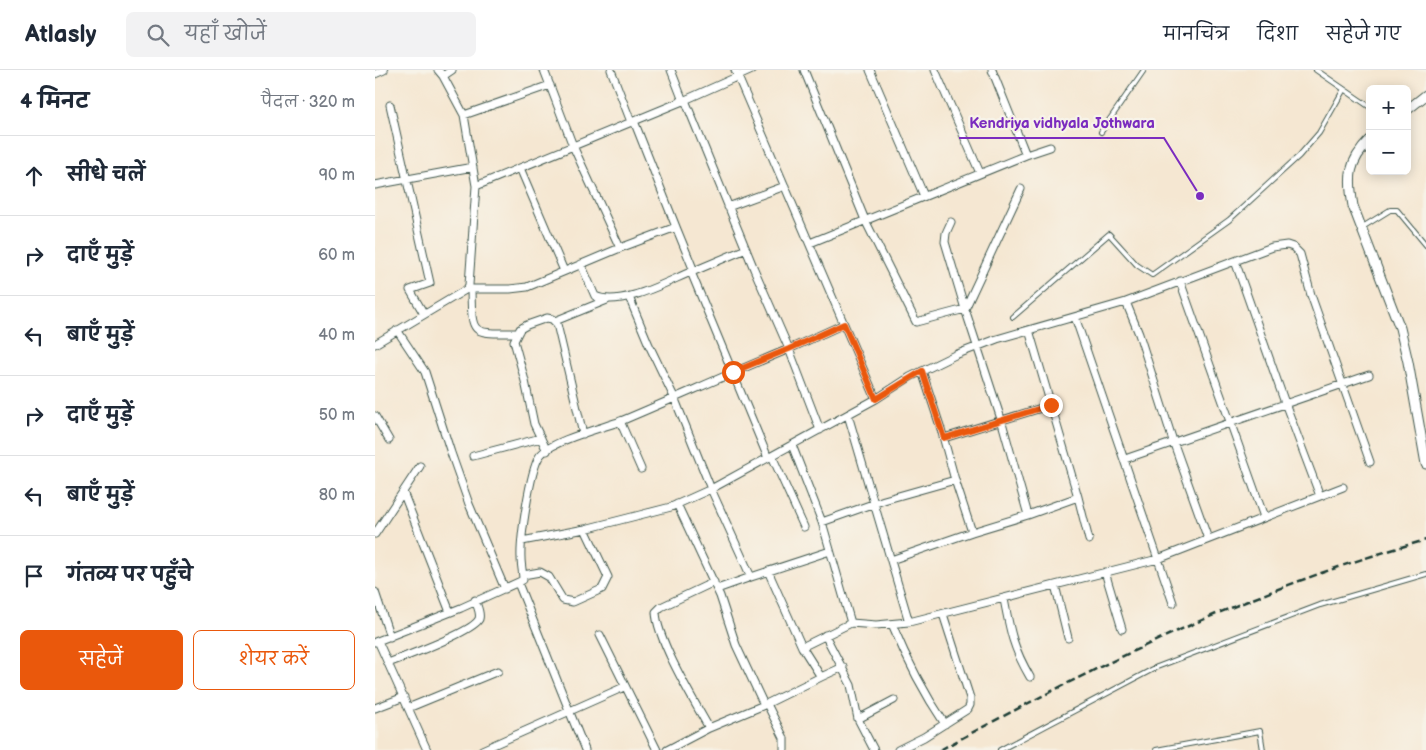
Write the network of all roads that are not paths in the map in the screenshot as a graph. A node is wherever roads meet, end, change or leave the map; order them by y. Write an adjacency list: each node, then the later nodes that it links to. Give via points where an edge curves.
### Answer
1 (384, 70): 15 (street)
2 (452, 70): 13 (street)
3 (545, 70): 16 (street)
4 (611, 70): 24 (street)
5 (671, 70): 19 (street)
6 (752, 70): 14 (street)
7 (804, 70): 40 (street)
8 (870, 70): 38 (street)
9 (935, 70): 32 (street)
10 (993, 70): 29 (street)
11 (1144, 70): 25 (lane)
12 (1316, 70): 17 (lane)
13 (441, 73): 23 (street)
14 (737, 73): 19 (street); 36 (street)
15 (375, 74)
16 (550, 85): 23 (street); 27 (street)
17 (1344, 89): 20 (lane); 59 (lane, via 1319,133 1299,156 1229,220 1152,275 1109,234)
18 (1426, 95): 22 (street)
19 (684, 100): 24 (street); 39 (street)
20 (1366, 104)
21 (389, 106): 33 (street)
22 (1411, 107)
23 (464, 115): 30 (street)
24 (632, 121): 27 (street); 42 (street)
25 (1101, 132)
26 (1366, 144): 43 (street, via 1351,167 1349,186)
27 (573, 146): 31 (street); 46 (street)
28 (1050, 147): 29 (street)
29 (1026, 154): 32 (street)
30 (473, 168): 33 (street); 35 (street)
31 (520, 168): 35 (street); 50 (street)
32 (980, 173): 38 (street)
33 (405, 180): 34 (street); 58 (street, via 430,283 410,290)
34 (375, 185)
35 (475, 186): 53 (street)
36 (785, 186): 39 (street); 44 (street)
37 (1021, 189): 57 (street)
38 (924, 196): 40 (street)
39 (728, 208): 47 (street)
40 (865, 220): 44 (street); 57 (street, via 916,322)
41 (951, 222): 57 (street, via 945,242)
42 (676, 227): 46 (street); 51 (street)
43 (1361, 228): 45 (lane, via 1390,210 1397,210); 94 (street, via 1400,328)
44 (810, 243): 62 (street)
45 (1426, 245)
46 (620, 248): 49 (street)
47 (746, 250): 51 (street); 68 (street)
48 (1235, 261): 52 (street); 72 (street, via 1287,245 1300,254 1311,295); 75 (street)
49 (581, 264): 50 (street); 55 (street, via 595,296)
50 (564, 271): 53 (street, via 527,287)
51 (692, 271): 54 (street); 70 (street)
52 (1180, 281): 56 (street); 81 (street)
53 (469, 289): 58 (street); 65 (street, via 473,326 477,330)
54 (629, 297): 55 (street); 73 (street)
55 (608, 299): 61 (street)
56 (1126, 302): 60 (street); 87 (street)
57 (965, 309): 67 (street)
58 (424, 314): 63 (street)
59 (1013, 317)
60 (1075, 317): 64 (street); 92 (street)
61 (555, 321): 65 (street, via 547,318); 83 (street)
62 (844, 324): 68 (street); 74 (street)
63 (397, 330): 66 (street); 126 (street, via 425,372 466,495)
64 (1029, 330): 67 (street); 76 (street)
65 (517, 333): 84 (street, via 514,341 534,424)
66 (375, 344)
67 (978, 346): 69 (street); 79 (street)
68 (789, 349): 70 (street); 82 (street)
69 (922, 371): 74 (street); 85 (street)
70 (733, 372): 73 (street); 91 (street)
71 (1369, 375): 72 (street)
72 (1343, 383): 75 (street); 93 (street)
73 (674, 397): 80 (street); 99 (street)
74 (876, 399): 77 (street)
75 (1285, 403): 81 (street); 101 (street)
76 (1051, 405): 79 (street); 102 (street)
77 (848, 415): 82 (street); 104 (street)
78 (375, 416): 86 (street)
79 (1001, 420): 85 (street); 105 (street)
80 (621, 421): 83 (street); 96 (street)
81 (1230, 422): 87 (street); 106 (street)
82 (820, 430): 88 (street)
83 (583, 434): 89 (street, via 558,443)
84 (541, 438): 89 (street); 90 (street)
85 (944, 438): 97 (street)
86 (389, 440)
87 (1173, 441): 92 (street); 112 (street)
88 (792, 445): 91 (street); 107 (street)
89 (547, 451): 114 (street, via 540,456 532,476)
90 (473, 456)
91 (770, 457): 99 (street); 108 (street)
92 (1125, 459): 116 (street)
93 (1370, 462)
94 (1426, 464)
95 (420, 466): 100 (street)
96 (641, 469)
97 (955, 480): 104 (street); 110 (street)
98 (1343, 487): 101 (street)
99 (711, 489): 103 (street); 122 (street)
100 (403, 492): 111 (street); 131 (street)
101 (1320, 496): 106 (street)
102 (1077, 497): 105 (street); 113 (street)
103 (677, 504): 109 (street); 125 (street)
104 (874, 504): 107 (street); 117 (street)
105 (1028, 515): 110 (street)
106 (1264, 517): 112 (street)
107 (822, 522): 115 (street)
108 (804, 527)
109 (585, 529): 114 (street); 121 (street, via 608,577 603,590 568,602 563,600 549,577 540,572)
110 (973, 532): 117 (street)
111 (375, 534)
112 (1208, 539): 116 (street)
113 (1089, 540)
114 (522, 541): 121 (street)
115 (830, 551): 118 (street); 133 (street)
116 (1158, 559): 119 (street); 130 (street)
117 (891, 560): 134 (street)
118 (767, 571): 122 (street); 142 (street)
119 (1105, 572): 124 (street); 136 (street)
120 (1426, 574): 167 (lane, via 1320,605 1157,667)
121 (523, 575): 123 (street, via 523,580)
122 (751, 576): 125 (street)
123 (518, 582): 126 (street); 154 (street)
124 (1055, 585): 128 (street); 140 (street)
125 (716, 586): 151 (street, via 736,645); 157 (street, via 661,607 656,612 656,620 671,656)
126 (505, 589): 129 (street)
127 (375, 592): 139 (street)
128 (1004, 599): 132 (street); 147 (street, via 1012,641)
129 (475, 600): 131 (street); 143 (street, via 480,614 475,625)
130 (1173, 603)
131 (450, 612): 139 (street)
132 (943, 614): 134 (street); 156 (street, via 970,705)
133 (851, 622): 135 (street); 138 (street)
134 (909, 622): 135 (street)
135 (892, 624): 156 (street)
136 (1122, 629)
137 (600, 635): 148 (street)
138 (825, 635): 142 (street); 144 (street)
139 (390, 636): 141 (street)
140 (1068, 638)
141 (376, 642): 143 (street)
142 (803, 647): 146 (street)
143 (388, 664): 149 (street)
144 (843, 667): 146 (street); 155 (street, via 851,685)
145 (498, 671): 153 (street)
146 (821, 677): 151 (street)
147 (1030, 677)
148 (624, 687): 154 (street); 162 (street)
149 (404, 697): 152 (street); 153 (street)
150 (894, 700): 155 (street)
151 (766, 705): 157 (street); 164 (street, via 785,738)
152 (375, 708)
153 (408, 708): 159 (street)
154 (570, 712): 158 (street); 161 (street)
155 (858, 720): 165 (street)
156 (945, 724): 166 (street)
157 (709, 728): 163 (street)
158 (498, 747): 160 (street)
159 (427, 750)
160 (482, 750)
161 (585, 750)
162 (657, 750)
163 (667, 750)
164 (784, 750)
165 (874, 750)
166 (898, 750)
167 (1000, 750)
168 (1156, 750): 169 (lane, via 1260,731)
169 (1263, 750)

